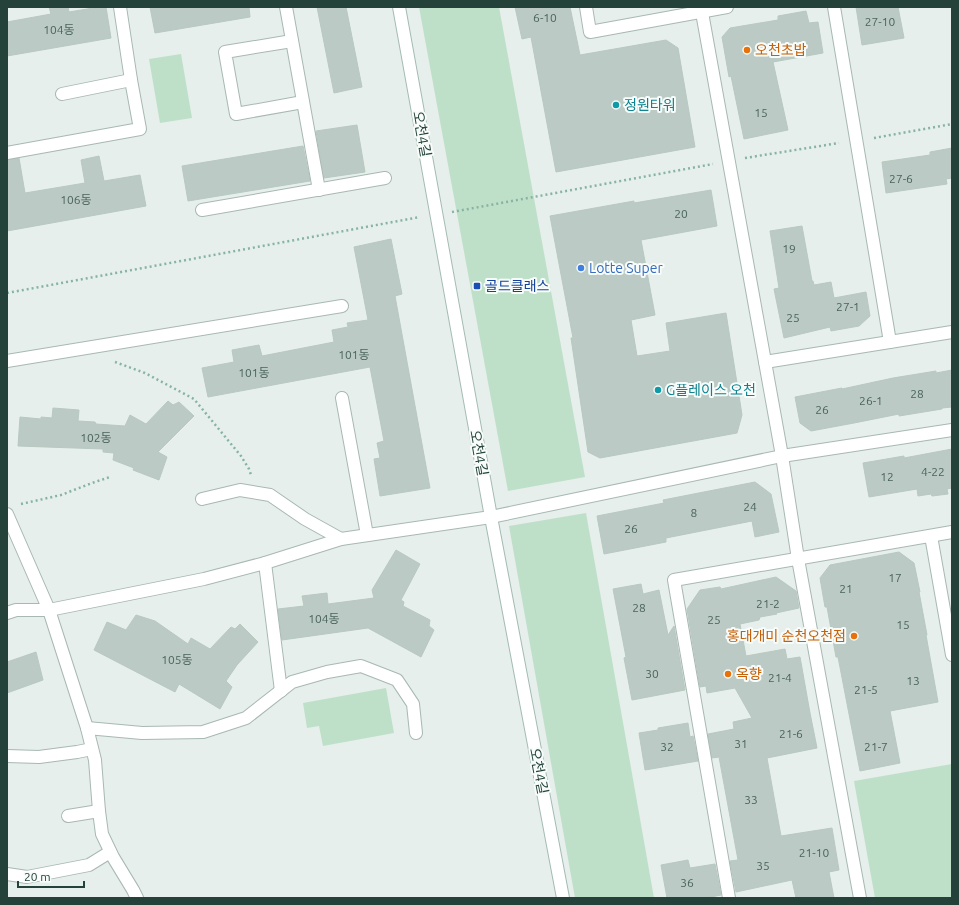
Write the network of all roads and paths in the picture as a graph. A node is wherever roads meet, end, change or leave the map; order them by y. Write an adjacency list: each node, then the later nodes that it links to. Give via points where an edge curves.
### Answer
1 (120, 7): 9 (street)
2 (286, 7): 8 (street)
3 (399, 7): 19 (street, 오천4길)
4 (586, 7): 7 (street, via 590,32)
5 (727, 7): 7 (street)
6 (834, 7): 13 (street)
7 (701, 9): 15 (street)
8 (292, 41): 11 (street); 11 (street, via 225,52 236,114)
9 (131, 80): 10 (street); 14 (street, via 140,129)
10 (62, 94)
11 (303, 102): 17 (street)
12 (952, 124): 13 (path)
13 (856, 141): 15 (path); 23 (street)
14 (7, 154)
15 (728, 161): 19 (path); 26 (street)
16 (385, 178): 17 (street)
17 (319, 190): 18 (street)
18 (202, 210)
19 (436, 214): 20 (path); 34 (street, 오천4길)
20 (7, 293)
21 (342, 306): 25 (street)
22 (952, 332): 23 (street)
23 (890, 342): 26 (street)
24 (109, 360): 31 (path, via 145,373 194,399 241,456)
25 (7, 361)
26 (765, 362): 29 (street)
27 (342, 398): 36 (street)
28 (952, 430): 29 (street)
29 (782, 456): 34 (street); 39 (street)
30 (110, 477): 33 (path)
31 (258, 493): 32 (street, via 240,490); 38 (street, via 270,495)
32 (202, 499)
33 (11, 510): 41 (street)
34 (491, 517): 36 (street); 54 (street, 오천4길)
35 (952, 532): 37 (street)
36 (367, 535): 38 (street)
37 (931, 536): 39 (street); 43 (street)
38 (340, 539): 40 (street)
39 (798, 559): 55 (street, via 674,580); 56 (street)
40 (265, 563): 41 (street, via 204,579); 44 (street)
41 (49, 610): 42 (street, via 16,610); 45 (street)
42 (7, 613)
43 (952, 655)
44 (282, 691): 45 (street, via 246,718 203,732 142,733); 46 (street, via 292,682 361,666 397,680 413,704)
45 (88, 728): 47 (street)
46 (416, 733)
47 (92, 749): 48 (street, via 39,757); 49 (street)
48 (7, 756)
49 (99, 812): 50 (street); 51 (street, via 102,834)
50 (68, 816)
51 (110, 852): 52 (street, via 89,865 27,876); 53 (street)
52 (7, 874)
53 (137, 898)
54 (563, 898)
55 (729, 898)
56 (860, 898)

